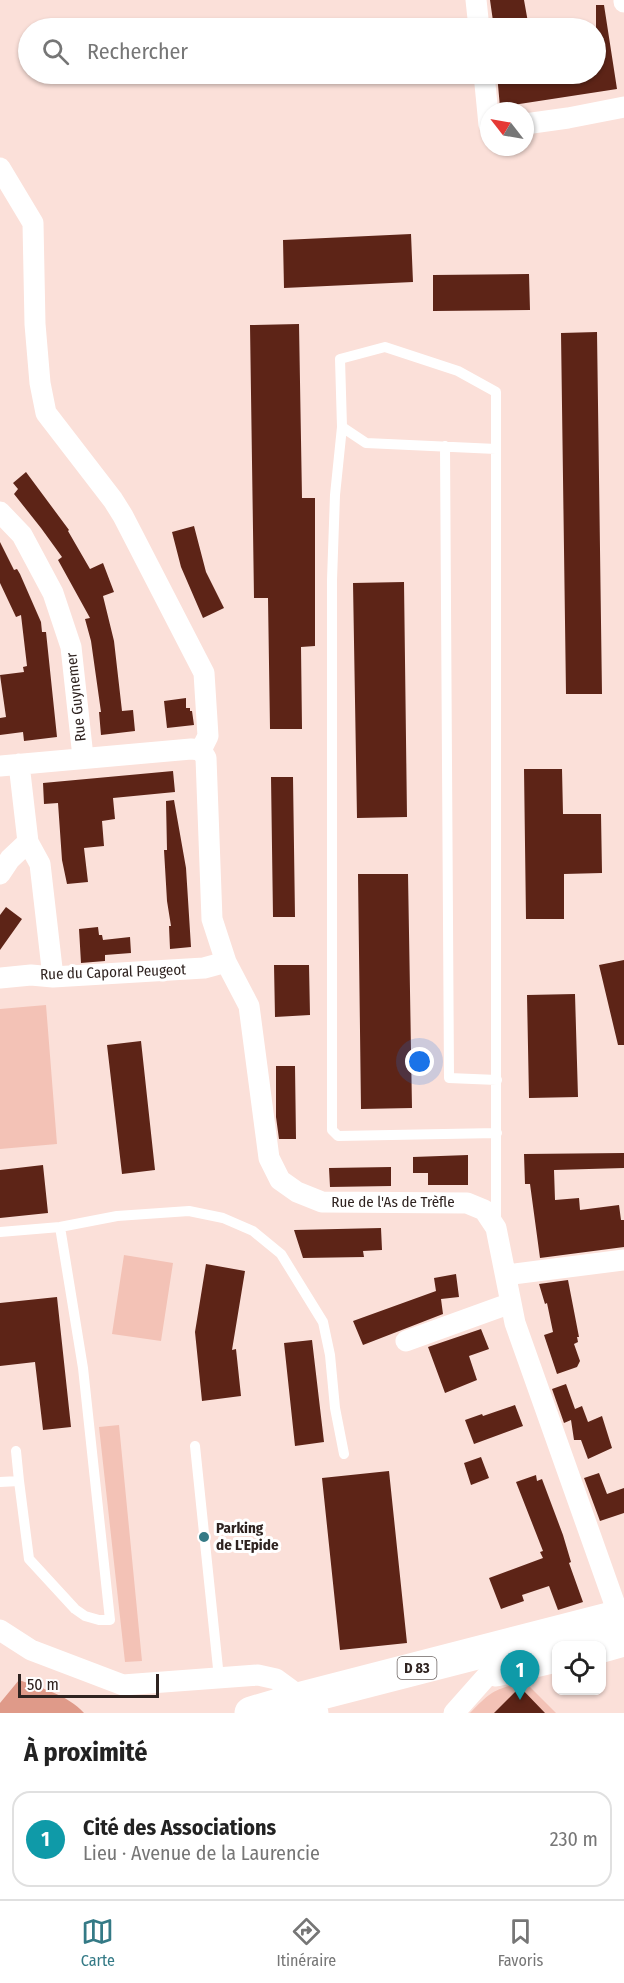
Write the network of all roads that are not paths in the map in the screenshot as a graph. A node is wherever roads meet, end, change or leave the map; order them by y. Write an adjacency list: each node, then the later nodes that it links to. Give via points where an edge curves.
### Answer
1 (476, 0): 2 (street)
2 (478, 18)
3 (485, 84): 4 (street)
4 (487, 102)
5 (624, 108): 6 (street)
6 (534, 123)
7 (0, 168): 12 (street, via 33,223 35,324 46,413 123,516 204,673 208,736)
8 (342, 427): 9 (lane, via 366,443); 10 (lane, via 340,359 385,347 459,371 496,392); 21 (lane, via 332,580 332,1130 338,1136)
9 (445, 446): 10 (lane); 20 (lane, via 448,1078)
10 (496, 449): 20 (lane)
11 (0, 512): 13 (street, Rue Guynemer, via 22,535 53,593 71,647)
12 (201, 750): 13 (street); 17 (street, Rue de l'As de Trèfle, via 206,758 213,919)
13 (83, 757): 14 (street)
14 (10, 765): 15 (street)
15 (28, 842): 16 (street); 18 (street, via 40,864)
16 (0, 874)
17 (226, 962): 18 (street, Rue du Caporal Peugeot, via 204,968); 23 (street, Rue de l'As de Trèfle, via 249,1006 269,1158 280,1179 297,1192 322,1202 467,1203 484,1210)
18 (53, 977): 19 (street, Rue du Caporal Peugeot)
19 (0, 978)
20 (497, 1080): 21 (lane)
21 (497, 1132): 23 (lane)
22 (60, 1227): 24 (lane); 31 (lane, via 117,1216 189,1211 223,1218 253,1231 281,1254 323,1322); 32 (lane, via 83,1368 110,1620 85,1616 75,1609 29,1559)
23 (496, 1228): 26 (street)
24 (0, 1232)
25 (624, 1260): 26 (street)
26 (506, 1275): 27 (street)
27 (512, 1303): 28 (street); 34 (street, via 515,1323)
28 (406, 1341)
29 (195, 1446): 40 (lane)
30 (16, 1451): 32 (lane)
31 (344, 1454)
32 (19, 1481): 33 (lane)
33 (0, 1482)
34 (622, 1623): 36 (street); 37 (main road); 38 (main road, D 83)
35 (0, 1630): 40 (street, via 30,1650 123,1685)
36 (599, 1641)
37 (606, 1641)
38 (545, 1647): 39 (main road, D 83); 41 (main road, D 83)
39 (490, 1672): 41 (main road, D 83); 43 (street)
40 (219, 1678): 41 (street, via 258,1675 276,1680)
41 (314, 1709): 42 (main road, D 83)
42 (251, 1713)
43 (454, 1713)

